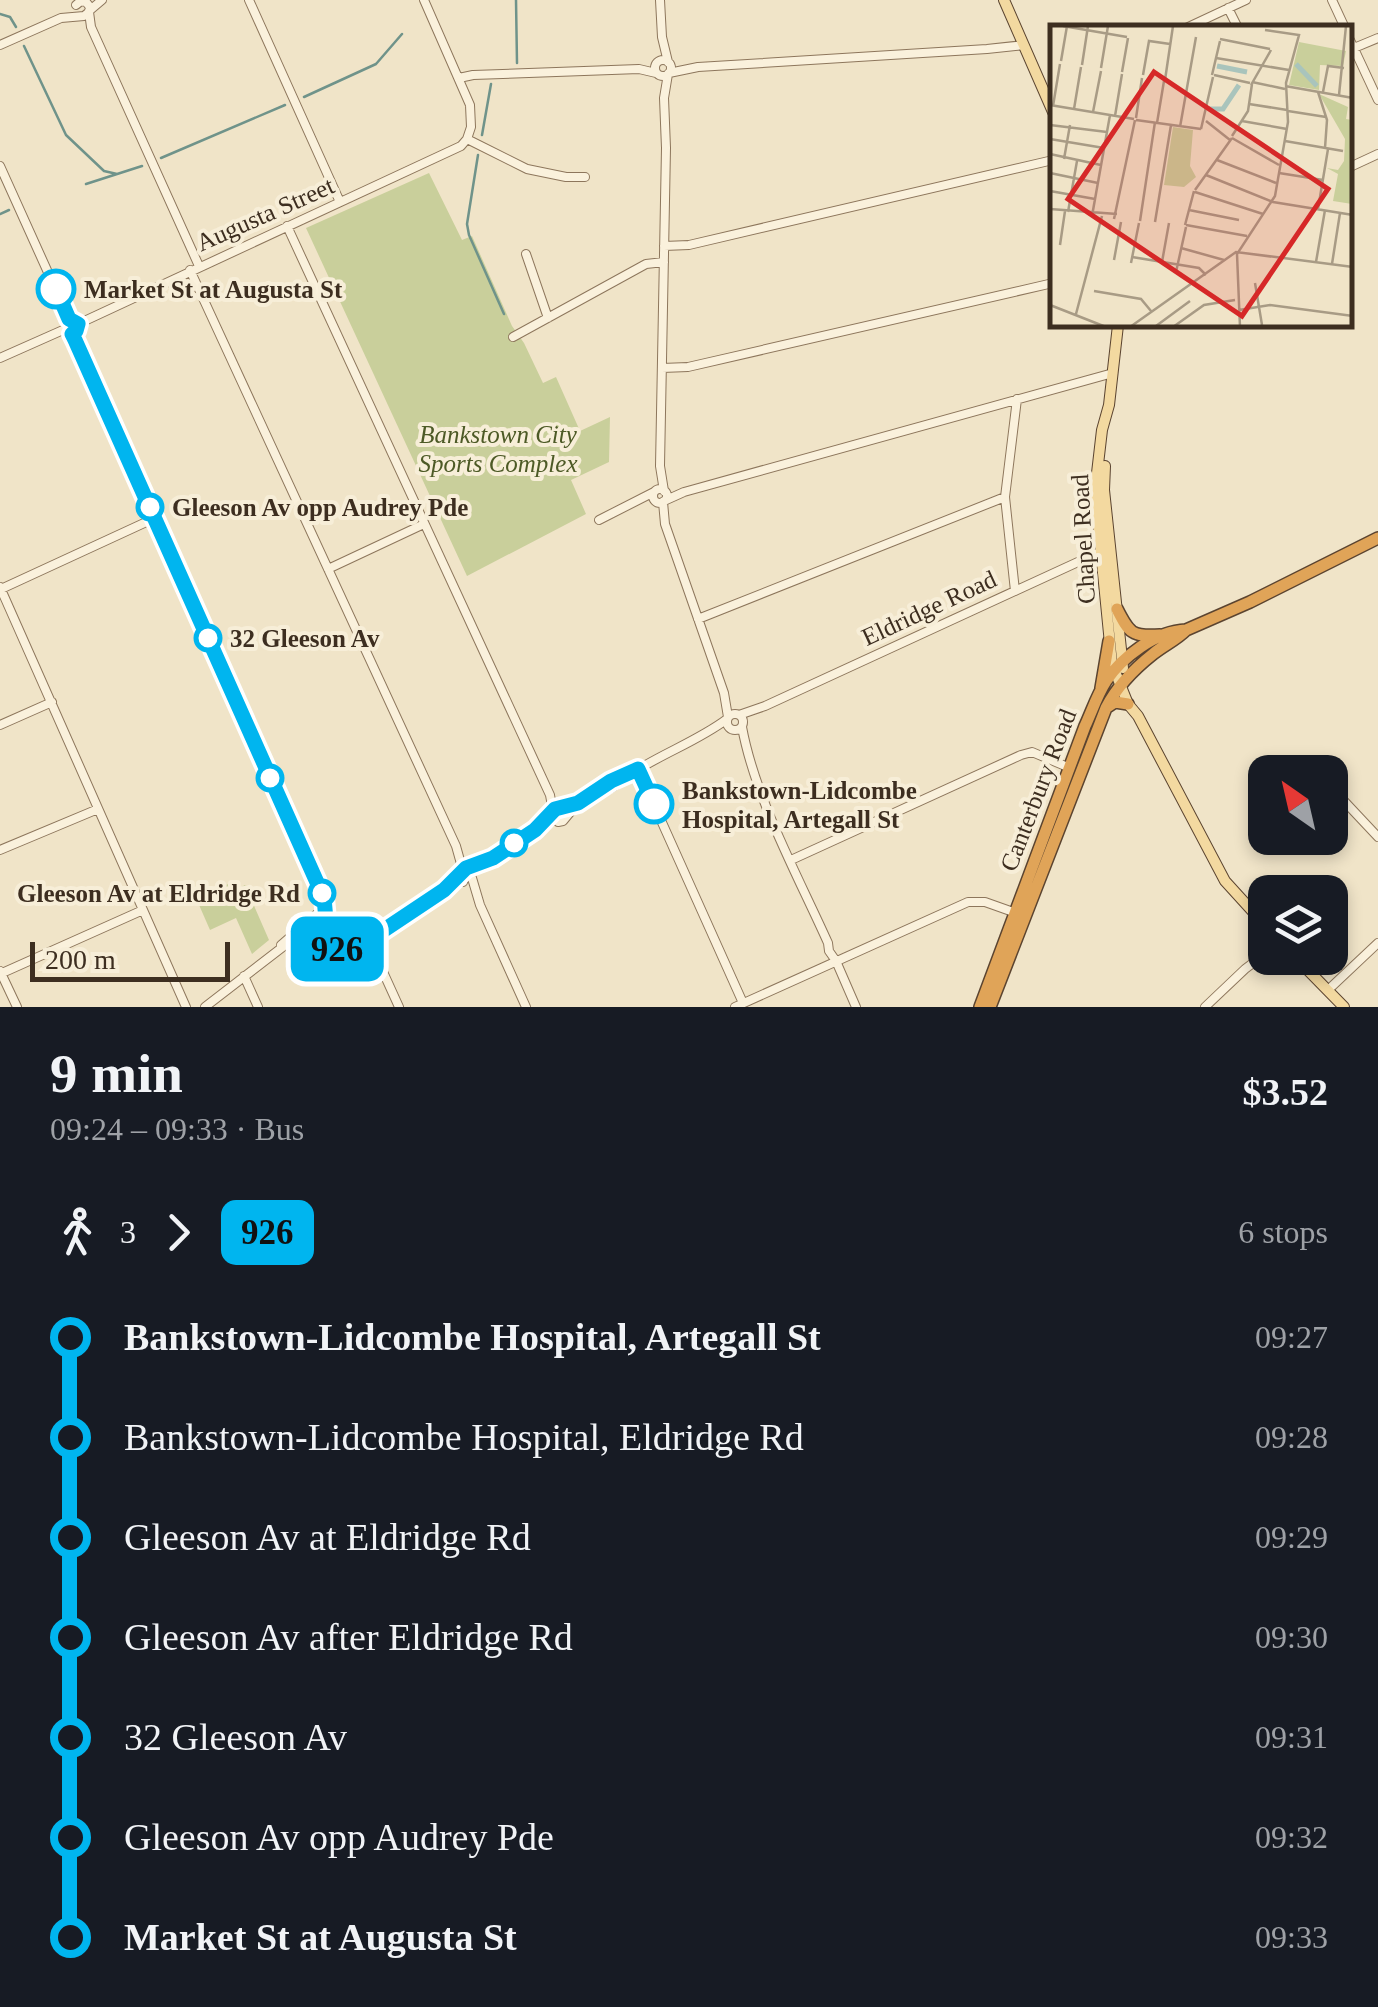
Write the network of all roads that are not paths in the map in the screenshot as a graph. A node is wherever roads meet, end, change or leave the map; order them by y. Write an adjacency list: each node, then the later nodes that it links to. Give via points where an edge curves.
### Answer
1 (101, 0): 8 (street)
2 (249, 0): 28 (street)
3 (424, 0): 19 (street)
4 (660, 0): 18 (street)
5 (1004, 0): 14 (main road)
6 (1246, 0): 9 (street)
7 (1332, 0): 12 (street)
8 (82, 7): 16 (street); 33 (street)
9 (1228, 8): 10 (street); 11 (street)
10 (1192, 25)
11 (1236, 25)
12 (1344, 25)
13 (1378, 38): 15 (street)
14 (1024, 44): 18 (street); 20 (main road)
15 (1353, 44)
16 (0, 45)
17 (1353, 46): 21 (street)
18 (663, 68): 19 (street); 30 (street)
19 (459, 78): 22 (street, via 472,115)
20 (1048, 90)
21 (1378, 100)
22 (467, 138): 27 (street, via 528,169); 28 (street, Augusta Street, via 455,150)
23 (1378, 154): 26 (street)
24 (1050, 161): 30 (street)
25 (0, 166): 36 (street)
26 (1353, 166)
27 (585, 177)
28 (340, 202): 29 (street, Augusta Street)
29 (287, 226): 33 (street, Augusta Street); 48 (street)
30 (664, 246): 32 (street)
31 (526, 254): 35 (street)
32 (664, 262): 35 (street, via 648,262); 41 (street)
33 (195, 268): 36 (street, Augusta Street); 51 (street)
34 (1050, 284): 41 (street)
35 (548, 318): 39 (street)
36 (73, 321): 38 (street, via 63,324)
37 (1118, 328): 42 (main road, Chapel Road)
38 (68, 332): 40 (street); 46 (street)
39 (512, 337)
40 (0, 358)
41 (662, 368): 44 (street)
42 (1113, 373): 43 (street); 50 (main road, Chapel Road)
43 (1017, 399): 44 (street); 45 (street)
44 (659, 496): 47 (street); 56 (street, via 654,506)
45 (1005, 497): 53 (street); 56 (street)
46 (155, 518): 52 (street); 77 (street)
47 (599, 520)
48 (424, 524): 51 (street); 72 (street)
49 (1378, 538): 57 (highway, Canterbury Road)
50 (1106, 549): 53 (street, Eldridge Road); 55 (main road, Chapel Road); 59 (main road, Chapel Road)
51 (328, 569): 76 (street)
52 (0, 588): 54 (street)
53 (1015, 591): 66 (street, Eldridge Road)
54 (3, 602): 62 (street)
55 (1117, 609): 58 (highway, via 1133,633); 60 (main road, Chapel Road)
56 (698, 619): 66 (street)
57 (1186, 630): 58 (highway, Canterbury Road); 60 (highway, Canterbury Road)
58 (1164, 635): 60 (highway, Canterbury Road, via 1140,648)
59 (1109, 640): 60 (main road, Chapel Road); 61 (highway)
60 (1120, 675): 61 (highway, Canterbury Road); 63 (main road); 64 (highway, Canterbury Road); 65 (main road)
61 (1101, 692): 68 (highway, Canterbury Road)
62 (52, 702): 67 (street); 71 (street)
63 (1128, 704): 64 (highway); 65 (main road)
64 (1106, 708): 80 (highway, Canterbury Road)
65 (1138, 716): 78 (main road, via 1226,881)
66 (735, 722): 69 (street, Eldridge Road); 75 (street)
67 (0, 725)
68 (1070, 768): 75 (street, via 1021,754); 80 (highway, Canterbury Road)
69 (638, 769): 72 (street, Eldridge Road); 91 (street)
70 (1348, 806): 73 (street)
71 (98, 809): 74 (street); 79 (street)
72 (558, 813): 76 (street, Eldridge Road)
73 (1378, 838)
74 (0, 850)
75 (791, 860): 85 (street)
76 (468, 875): 81 (street, Eldridge Road); 97 (street)
77 (326, 906): 83 (street); 84 (street)
78 (1248, 906)
79 (143, 910): 87 (street); 93 (street)
80 (1021, 914): 85 (street, via 968,902); 99 (highway, Canterbury Road); 100 (highway, Canterbury Road)
81 (369, 941): 83 (street, Eldridge Road, via 347,949); 96 (street)
82 (1378, 943): 90 (street)
83 (321, 945): 84 (street, Eldridge Road, via 300,942)
84 (276, 951): 89 (street)
85 (836, 962): 91 (street); 98 (street)
86 (1248, 967): 101 (street)
87 (0, 973): 92 (street)
88 (1311, 975): 90 (main road)
89 (244, 976): 94 (street); 95 (street)
90 (1334, 1000)
91 (739, 1005)
92 (16, 1007)
93 (186, 1007)
94 (204, 1007)
95 (258, 1007)
96 (399, 1007)
97 (526, 1007)
98 (856, 1007)
99 (980, 1007)
100 (990, 1007)
101 (1205, 1007)

